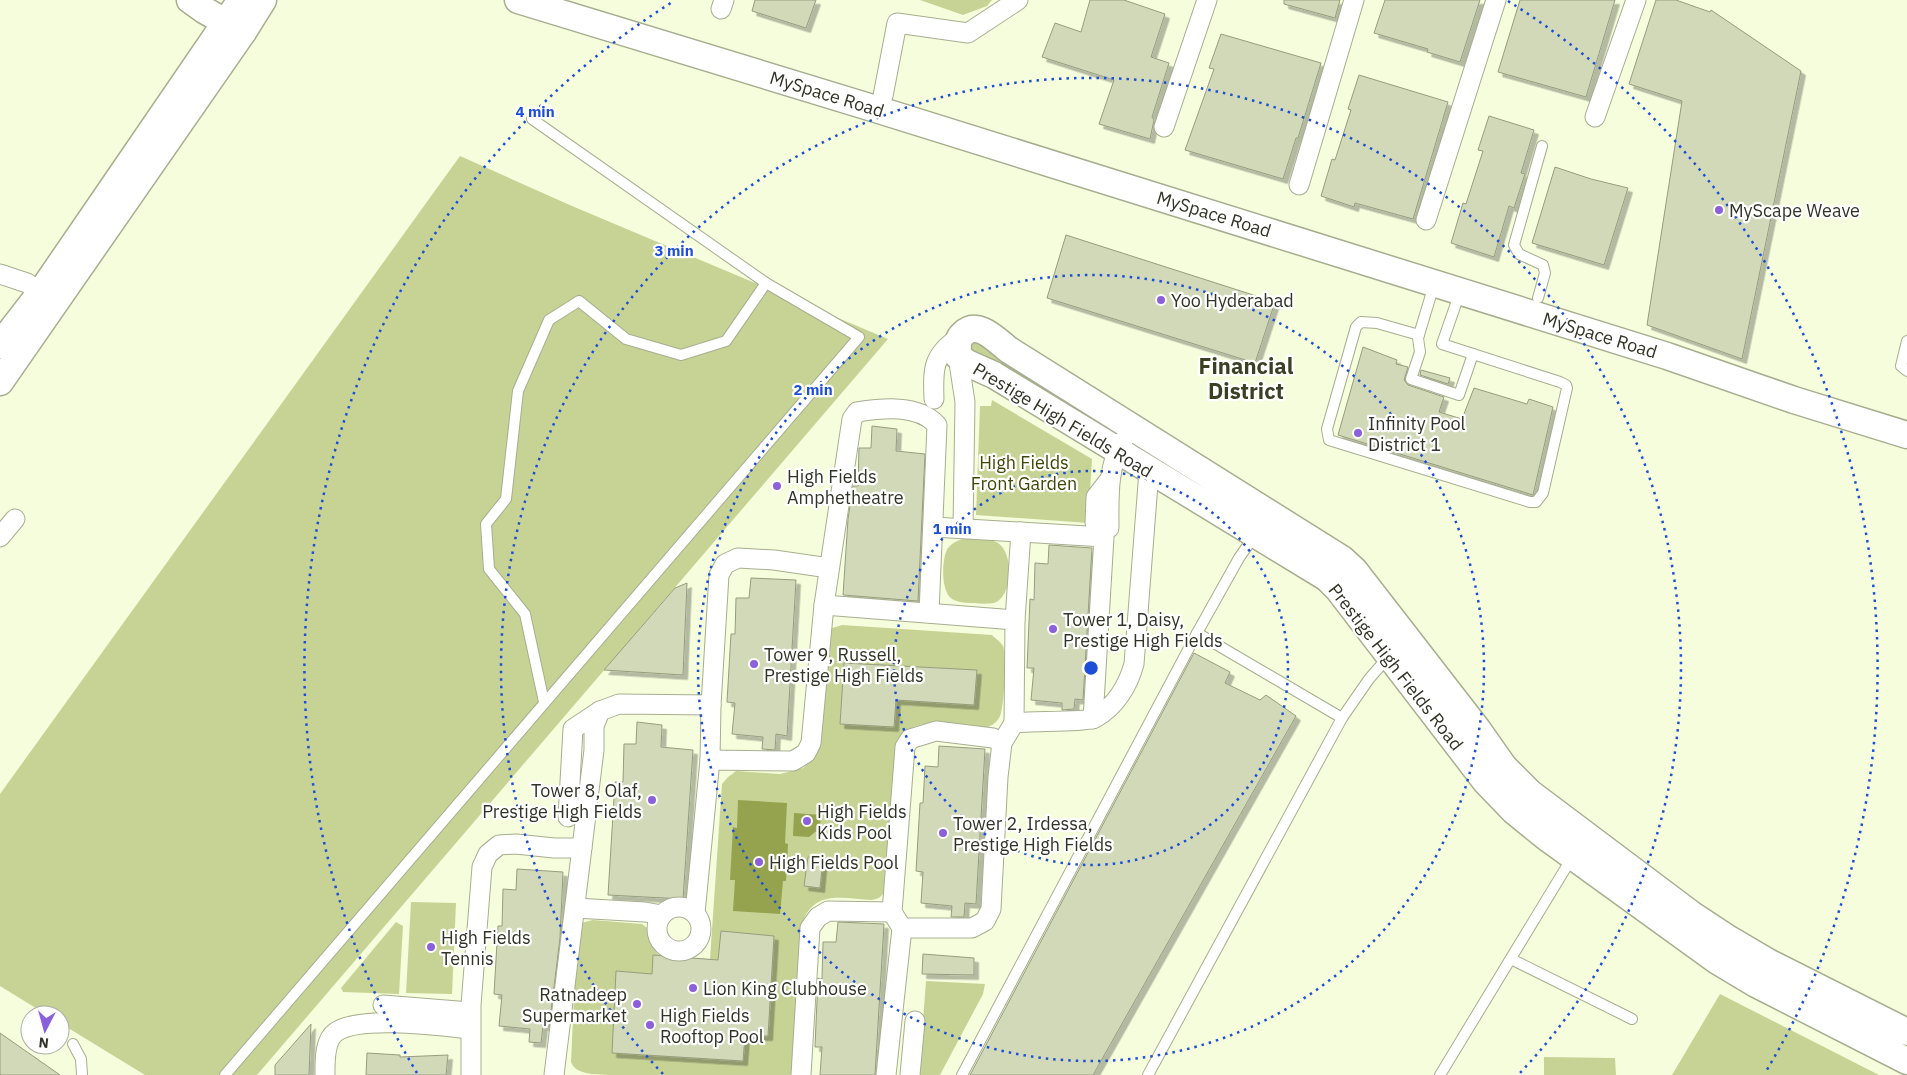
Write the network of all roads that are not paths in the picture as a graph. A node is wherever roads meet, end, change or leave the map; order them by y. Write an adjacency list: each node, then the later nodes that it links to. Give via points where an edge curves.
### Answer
1 (190, 0): 10 (street)
2 (518, 0): 20 (street, MySpace Road)
3 (574, 0): 11 (street, MySpace Road)
4 (1018, 0): 11 (street, via 968,33 897,23)
5 (1206, 0): 14 (street)
6 (1354, 0): 16 (street)
7 (1496, 0): 17 (street)
8 (1636, 0): 12 (street)
9 (255, 1): 10 (street)
10 (235, 28): 21 (street); 31 (street)
11 (883, 96): 23 (street, MySpace Road)
12 (1595, 116)
13 (532, 119): 19 (lane)
14 (1164, 127)
15 (1542, 146): 24 (lane, via 1514,245 1519,254 1542,265 1544,273)
16 (1299, 185)
17 (1426, 220)
18 (0, 274): 21 (street, via 27,283)
19 (766, 282): 51 (lane, via 859,337); 51 (lane, via 726,341 681,355 626,340 579,301 549,320 518,391 506,499 486,524 489,569 525,614)
20 (1435, 283): 22 (street, MySpace Road); 25 (lane)
21 (40, 292): 27 (street)
22 (1460, 292): 23 (street, MySpace Road); 29 (lane, via 1442,344)
23 (1500, 295): 24 (street, MySpace Road); 35 (street, MySpace Road, via 1794,400)
24 (1538, 298): 33 (street, MySpace Road)
25 (1419, 335): 29 (lane, via 1420,352 1411,379 1459,395); 29 (lane, via 1377,323 1361,322 1356,326 1327,430 1329,440 1536,502 1543,493 1566,385)
26 (1907, 341): 30 (lane, via 1901,366)
27 (0, 345)
28 (959, 347): 32 (street, via 944,348 938,356); 34 (street, Prestige High Fields Road, via 967,330 985,331); 36 (street, Prestige High Fields Road, via 967,363 994,375); 41 (street, via 965,402)
29 (1473, 354)
30 (1907, 371)
31 (0, 382)
32 (934, 399)
33 (1907, 421)
34 (1132, 427): 36 (street); 57 (street, Prestige High Fields Road, via 1342,559 1354,570)
35 (1907, 435)
36 (1117, 451): 37 (street, Prestige High Fields Road); 39 (street)
37 (1148, 471): 43 (street, Prestige High Fields Road); 55 (street, via 1134,664 1117,700)
38 (15, 519): 44 (street)
39 (1102, 526)
40 (933, 527): 41 (street); 45 (street, via 936,425 929,417 910,411 857,412 852,420); 47 (street)
41 (963, 528): 42 (street)
42 (1021, 532): 48 (street); 55 (street, via 1104,537)
43 (1256, 534): 49 (lane); 50 (street, Prestige High Fields Road, via 1327,578)
44 (0, 537)
45 (830, 568): 46 (street); 52 (street, via 738,558 725,564 718,575)
46 (824, 606): 47 (street); 60 (street, via 811,743 806,753 793,761)
47 (929, 613): 48 (street)
48 (1015, 620): 56 (street)
49 (1197, 633): 54 (lane); 85 (lane)
50 (1389, 656): 54 (lane); 59 (street, Prestige High Fields Road)
51 (544, 702): 78 (lane)
52 (711, 705): 53 (street, via 619,704); 60 (street)
53 (600, 711): 61 (street, via 573,729); 63 (street, via 594,726)
54 (1342, 718): 86 (lane)
55 (1093, 719): 56 (street)
56 (1014, 723): 58 (street)
57 (1478, 730): 59 (street); 62 (street, Prestige High Fields Road, via 1504,767)
58 (1002, 743): 65 (street, via 993,738 936,731 910,739 905,747 902,775); 68 (street, via 992,909 985,921 972,928)
59 (1456, 744): 62 (street, Prestige High Fields Road, via 1514,811)
60 (710, 760): 66 (street)
61 (568, 817)
62 (1580, 847): 69 (lane); 74 (street, Prestige High Fields Road, via 1768,962); 76 (street, Prestige High Fields Road, via 1716,960 1756,984)
63 (582, 848): 64 (street); 72 (street, via 499,845 488,854 482,867)
64 (575, 908): 67 (street); 81 (street)
65 (892, 912): 68 (street); 82 (street, via 828,911 818,917 810,928)
66 (694, 913): 67 (street, via 688,908 674,907); 67 (street, via 701,924 700,938 690,949 683,951 668,948 659,938 657,926)
67 (662, 915)
68 (902, 928): 83 (street)
69 (1511, 959): 71 (lane); 87 (lane)
70 (382, 1005): 72 (street)
71 (1632, 1019)
72 (470, 1020): 79 (street, via 355,1024 335,1032 327,1046); 80 (street)
73 (915, 1021): 84 (street)
74 (1907, 1032)
75 (73, 1044): 77 (lane, via 81,1059)
76 (1907, 1061)
77 (82, 1075)
78 (225, 1075)
79 (325, 1075)
80 (471, 1075)
81 (554, 1075)
82 (801, 1075)
83 (886, 1075)
84 (910, 1075)
85 (962, 1075)
86 (1148, 1075)
87 (1440, 1075)

